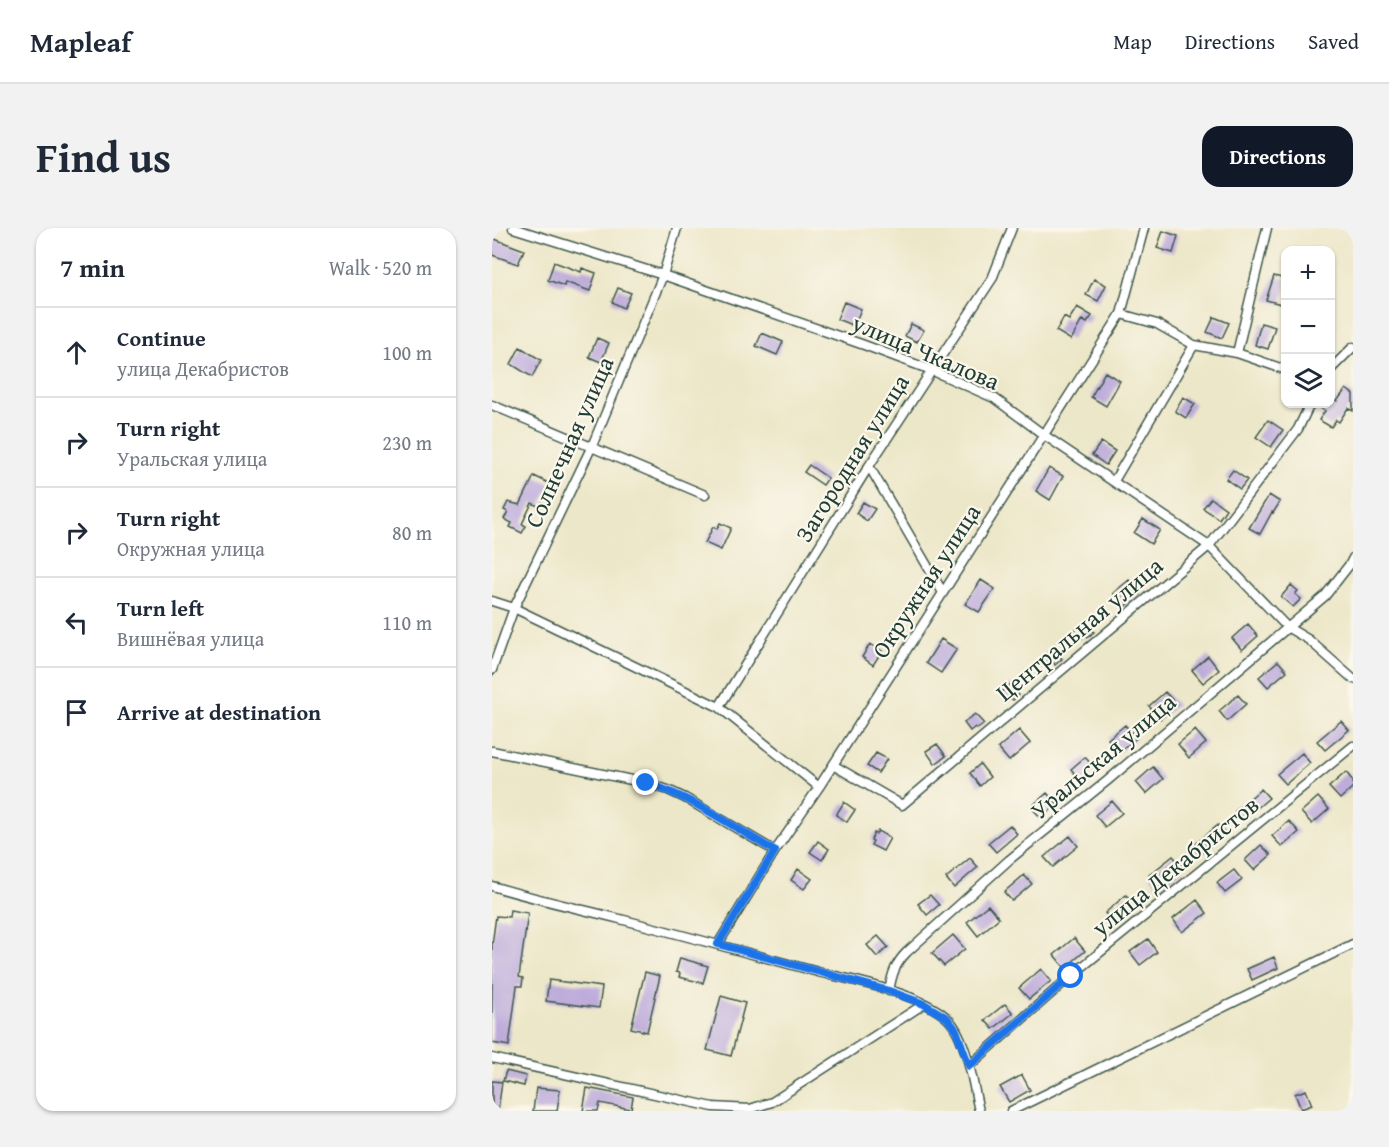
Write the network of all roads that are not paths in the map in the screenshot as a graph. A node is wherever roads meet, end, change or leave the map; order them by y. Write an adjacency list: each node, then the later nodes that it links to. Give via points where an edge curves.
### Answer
1 (513, 228): 6 (street, улица Чкалова)
2 (677, 228): 6 (street, Солнечная улица)
3 (1012, 228): 13 (street, Загородная улица, via 992,279)
4 (1144, 228): 7 (street, Окружная улица)
5 (1267, 228): 10 (street)
6 (663, 275): 13 (street, улица Чкалова); 17 (street, Солнечная улица)
7 (1121, 314): 8 (street, via 1157,324); 16 (street, Окружная улица)
8 (1194, 345): 10 (street); 19 (street)
9 (1353, 347): 11 (street)
10 (1237, 353): 12 (street)
11 (1335, 365)
12 (1281, 368)
13 (931, 370): 16 (street, улица Чкалова, via 994,398); 18 (street, Загородная улица)
14 (492, 405): 17 (street)
15 (1308, 408): 21 (street, Центральная улица, via 1298,429)
16 (1044, 435): 19 (street, улица Чкалова); 23 (street, Окружная улица)
17 (592, 446): 20 (street); 25 (street, Солнечная улица)
18 (868, 466): 23 (street); 29 (street, Загородная улица)
19 (1114, 481): 21 (street, улица Чкалова)
20 (705, 495)
21 (1209, 546): 26 (street, улица Чкалова); 32 (street, Центральная улица, via 902,804)
22 (1353, 558): 26 (street, Уральская улица, via 1325,596)
23 (942, 591): 32 (street, Окружная улица)
24 (492, 601): 25 (street)
25 (514, 608): 27 (street, Солнечная улица); 29 (street)
26 (1287, 627): 28 (street, улица Чкалова, via 1310,640); 38 (street, Уральская улица, via 1009,860 926,935 897,963)
27 (492, 670)
28 (1353, 679)
29 (719, 707): 33 (street)
30 (1353, 746): 41 (street, улица Декабристов, via 1071,976)
31 (492, 752): 34 (street, via 668,790)
32 (833, 765): 33 (street, Окружная улица)
33 (819, 787): 34 (street, Окружная улица)
34 (775, 851): 36 (street, Окружная улица)
35 (492, 886): 36 (street)
36 (718, 944): 38 (street)
37 (1353, 944): 43 (street)
38 (889, 991): 39 (street)
39 (924, 1004): 40 (street, via 772,1102 750,1109 713,1107); 41 (street, via 947,1018 956,1030)
40 (492, 1058)
41 (969, 1066): 42 (street)
42 (979, 1111)
43 (1011, 1111)

